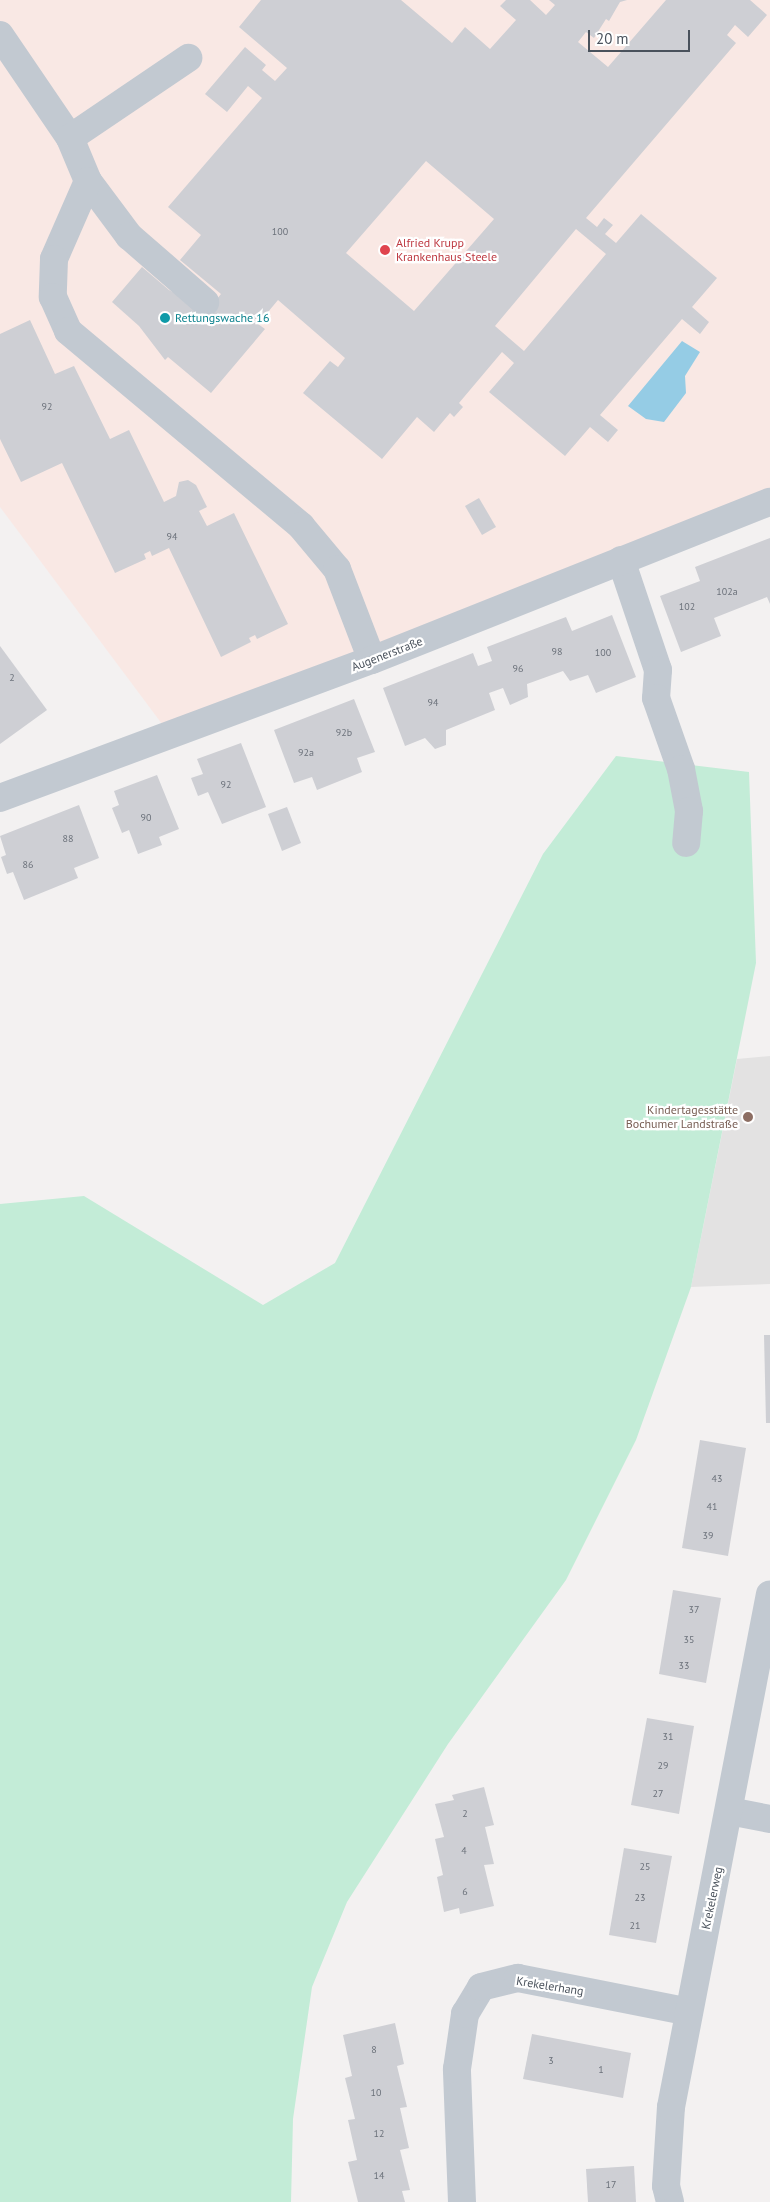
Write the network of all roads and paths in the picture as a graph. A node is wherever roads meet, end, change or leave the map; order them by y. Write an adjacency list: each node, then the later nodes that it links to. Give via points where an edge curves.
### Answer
1 (0, 35): 3 (street)
2 (188, 58): 3 (street)
3 (70, 138): 4 (street)
4 (88, 181): 5 (street, via 129,236); 8 (street, via 54,259 53,297 68,331 301,526 337,569)
5 (205, 302)
6 (770, 502): 7 (street, Augenerstraße)
7 (621, 560): 8 (street, Augenerstraße); 10 (street, via 658,670 656,698 681,769 689,811)
8 (372, 660): 9 (street, Augenerstraße)
9 (0, 798)
10 (686, 843)
11 (770, 1594): 12 (street, Krekelerweg)
12 (729, 1810): 13 (street); 14 (street, Krekelerweg)
13 (770, 1819)
14 (689, 2012): 15 (street, Krekelerhang, via 518,1978 482,1987 465,2014 457,2069); 16 (street, Krekelerweg, via 671,2107 666,2186)
15 (462, 2202)
16 (670, 2202)

